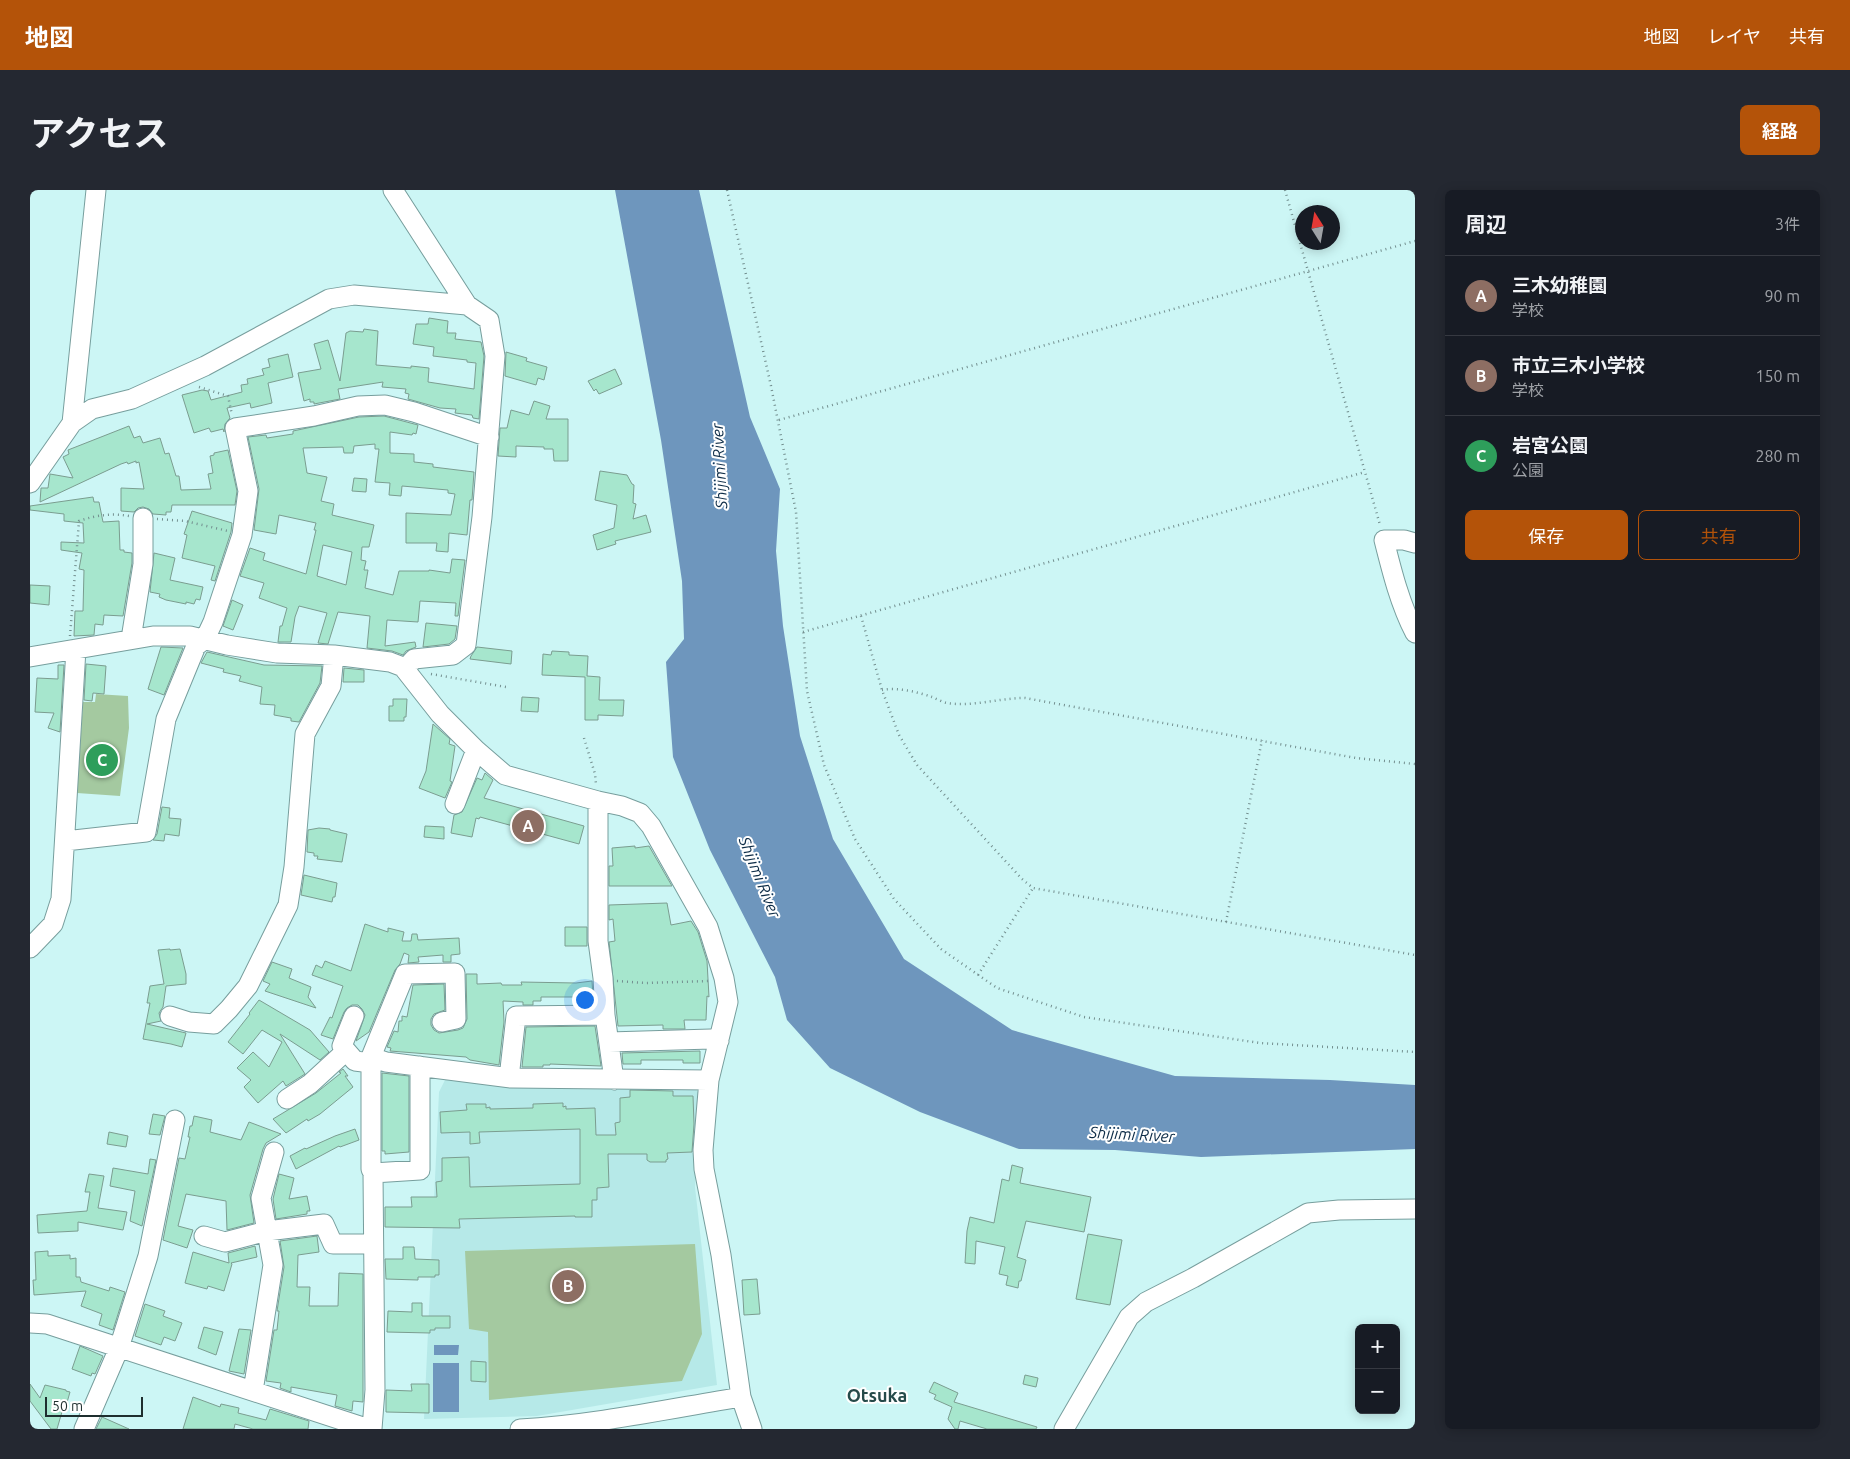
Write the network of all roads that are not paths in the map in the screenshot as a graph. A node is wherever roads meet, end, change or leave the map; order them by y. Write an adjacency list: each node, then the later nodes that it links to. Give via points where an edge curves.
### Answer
1 (96, 190): 4 (street)
2 (393, 190): 3 (street)
3 (467, 305): 4 (street, via 363,296 329,299 205,366 132,399 92,409); 5 (street, via 489,320 495,356)
4 (72, 423): 6 (street)
5 (489, 437): 10 (street, via 385,405 358,406 235,428 248,491 242,535); 15 (street, via 466,645 453,655 414,660)
6 (30, 483)
7 (144, 518): 11 (street, via 144,564)
8 (1415, 543): 9 (street, via 1384,540 1391,570)
9 (1413, 623)
10 (205, 638): 11 (street, via 153,636); 13 (street, via 227,645 276,652); 19 (street, via 196,646 166,719 146,832)
11 (131, 639): 12 (street)
12 (73, 649): 14 (street); 19 (street)
13 (334, 655): 15 (street, via 390,662); 22 (street, via 331,686 305,734 288,905 248,986 214,1024 189,1022)
14 (30, 657)
15 (405, 670): 16 (street, via 440,714)
16 (476, 750): 17 (street, via 505,775); 18 (street)
17 (598, 801): 21 (street, via 598,941); 25 (street, via 640,813 651,826 708,927 728,1002)
18 (455, 804)
19 (64, 841): 20 (street, via 61,899 53,924)
20 (30, 948)
21 (605, 1014): 26 (street); 30 (street, via 516,1016)
22 (170, 1016)
23 (354, 1016): 27 (street, via 342,1046)
24 (442, 1022): 28 (street, via 456,1019 455,972 404,974)
25 (719, 1041): 26 (street); 32 (street)
26 (609, 1042): 31 (street)
27 (346, 1051): 28 (street, via 355,1061); 33 (street, via 310,1084)
28 (371, 1060): 29 (street); 36 (street)
29 (420, 1066): 30 (street); 36 (street, via 420,1170)
30 (509, 1078): 31 (street)
31 (614, 1080): 32 (street)
32 (709, 1080): 44 (street, via 704,1169 722,1256)
33 (287, 1099)
34 (175, 1120): 42 (street, via 148,1256)
35 (274, 1152): 38 (street, via 262,1198)
36 (373, 1172): 40 (street)
37 (1415, 1209): 49 (street, via 1308,1213 1146,1302 1129,1317)
38 (267, 1231): 39 (street, via 225,1242); 40 (street, via 324,1224 333,1244); 43 (street, via 274,1265)
39 (204, 1236)
40 (374, 1244): 46 (street, via 375,1390)
41 (30, 1323): 42 (street, via 47,1324)
42 (119, 1348): 43 (street); 45 (street)
43 (253, 1392): 46 (street)
44 (741, 1397): 47 (street, via 591,1422); 48 (street)
45 (84, 1429)
46 (371, 1429)
47 (520, 1429)
48 (752, 1429)
49 (1064, 1429)

